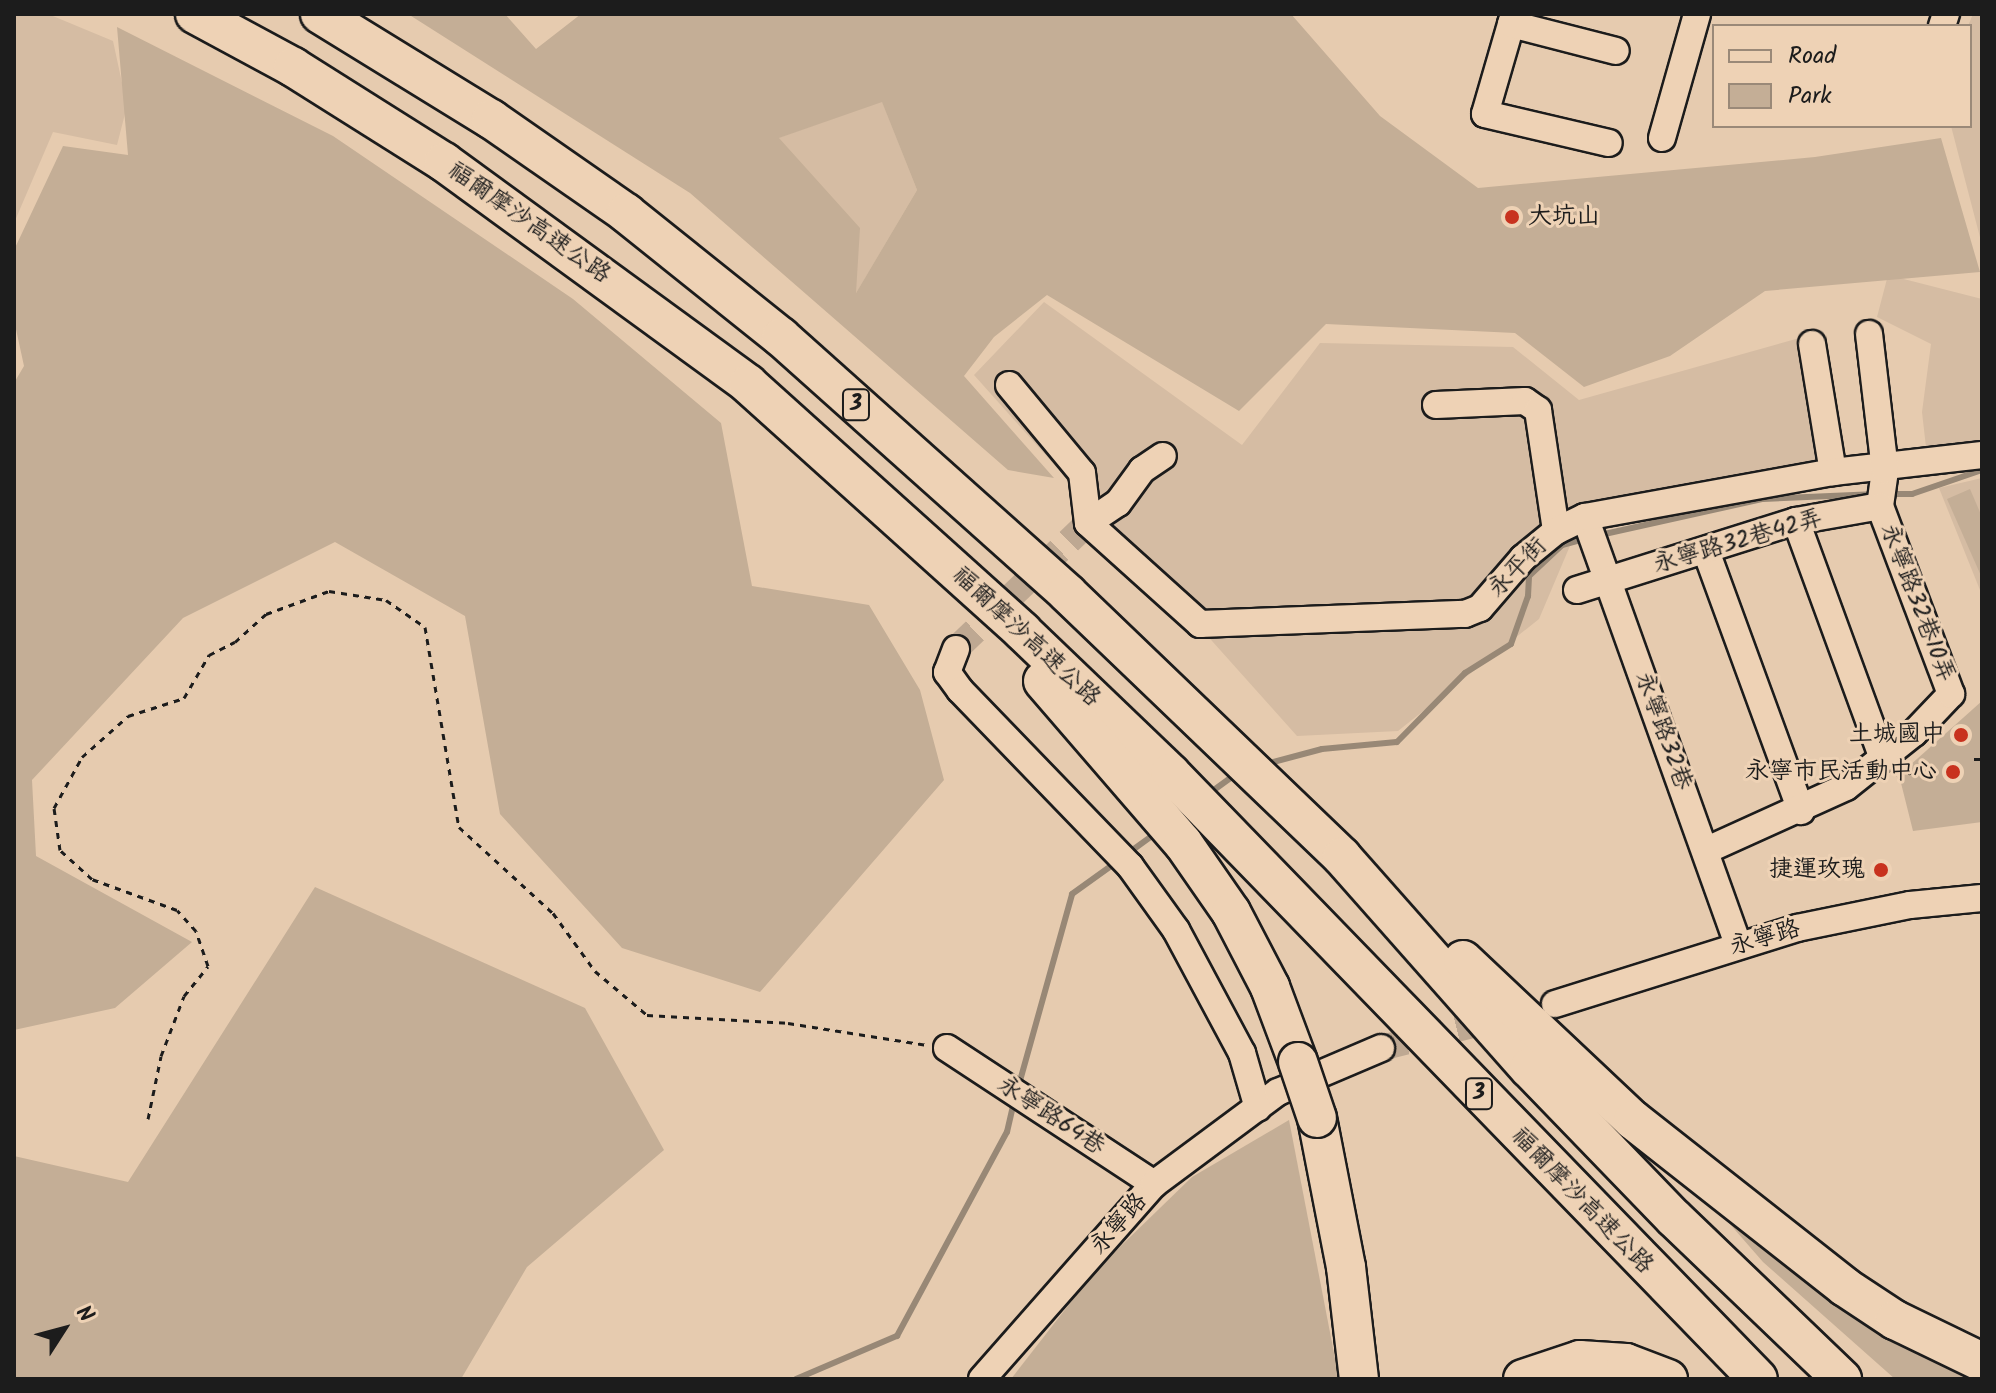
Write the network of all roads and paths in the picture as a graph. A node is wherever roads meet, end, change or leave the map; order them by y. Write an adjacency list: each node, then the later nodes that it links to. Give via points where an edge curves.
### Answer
1 (195, 14): 30 (highway, 福爾摩沙高速公路, via 293,67 444,162 748,384)
2 (320, 14): 32 (highway, 3, via 491,119 626,213 781,337 1067,593)
3 (1697, 14): 6 (street)
4 (1512, 19): 5 (street); 7 (street, via 1485,114)
5 (1616, 51)
6 (1662, 138)
7 (1609, 143)
8 (1869, 334): 14 (street)
9 (1812, 344): 15 (street)
10 (1009, 385): 19 (street, via 1082,473)
11 (1436, 405): 20 (street, via 1525,401 1538,410)
12 (1982, 455): 14 (street, 永平街)
13 (1163, 456): 19 (street, via 1142,470 1118,503)
14 (1885, 470): 15 (street, 永平街); 16 (street)
15 (1833, 472): 17 (street, 永平街)
16 (1880, 506): 18 (street, 永寧路32巷42弄); 28 (street, 永寧路32巷10弄, via 1951,694)
17 (1585, 517): 20 (street, 永平街); 22 (street, 永寧路32巷)
18 (1796, 521): 21 (street, 永寧路32巷42弄); 28 (street)
19 (1088, 523): 20 (street, 永平街, via 1200,624 1465,614 1480,608 1523,558)
20 (1556, 531)
21 (1706, 551): 22 (street, 永寧路32巷42弄); 29 (street)
22 (1608, 580): 23 (street, 永寧路32巷42弄); 31 (street, 永寧路32巷)
23 (1577, 590)
24 (956, 649): 38 (street, via 947,672 960,690 1130,866 1176,930 1242,1053)
25 (1974, 759): 26 (path)
26 (1982, 759)
27 (1930, 765): 28 (path)
28 (1887, 770): 29 (street, 永寧路32巷10弄)
29 (1801, 811): 31 (street, 永寧路32巷10弄)
30 (1182, 813): 38 (highway, via 1270,987); 48 (highway, 福爾摩沙高速公路 / 3)
31 (1707, 850): 34 (street, 永寧路32巷)
32 (1342, 857): 41 (highway, via 1413,913 1633,1120); 49 (highway, 3, via 1529,1068 1674,1218)
33 (1982, 898): 34 (street, 永寧路, via 1910,905)
34 (1738, 945): 35 (street, 永寧路)
35 (1555, 1004)
36 (947, 1048): 39 (path, via 788,1023 647,1015 595,971 553,913 459,827 425,627 386,600 329,591 266,614 235,642 209,655 184,698 128,716 82,757 54,808 60,850 92,879 177,910 196,931 208,966 180,1008 161,1056); 40 (street, 永寧路64巷)
37 (1381, 1048): 38 (street, 永寧路)
38 (1278, 1087): 40 (street, 永寧路); 45 (highway, bridge, via 1317,1118 1346,1267)
39 (148, 1119)
40 (1154, 1184): 44 (street, 永寧路)
41 (1805, 1254): 42 (highway, via 1938,1326); 43 (highway, via 1895,1320)
42 (1982, 1343)
43 (1982, 1362)
44 (982, 1379)
45 (1359, 1379)
46 (1523, 1379): 47 (highway, via 1580,1360 1626,1363)
47 (1668, 1379)
48 (1758, 1379)
49 (1842, 1379)

